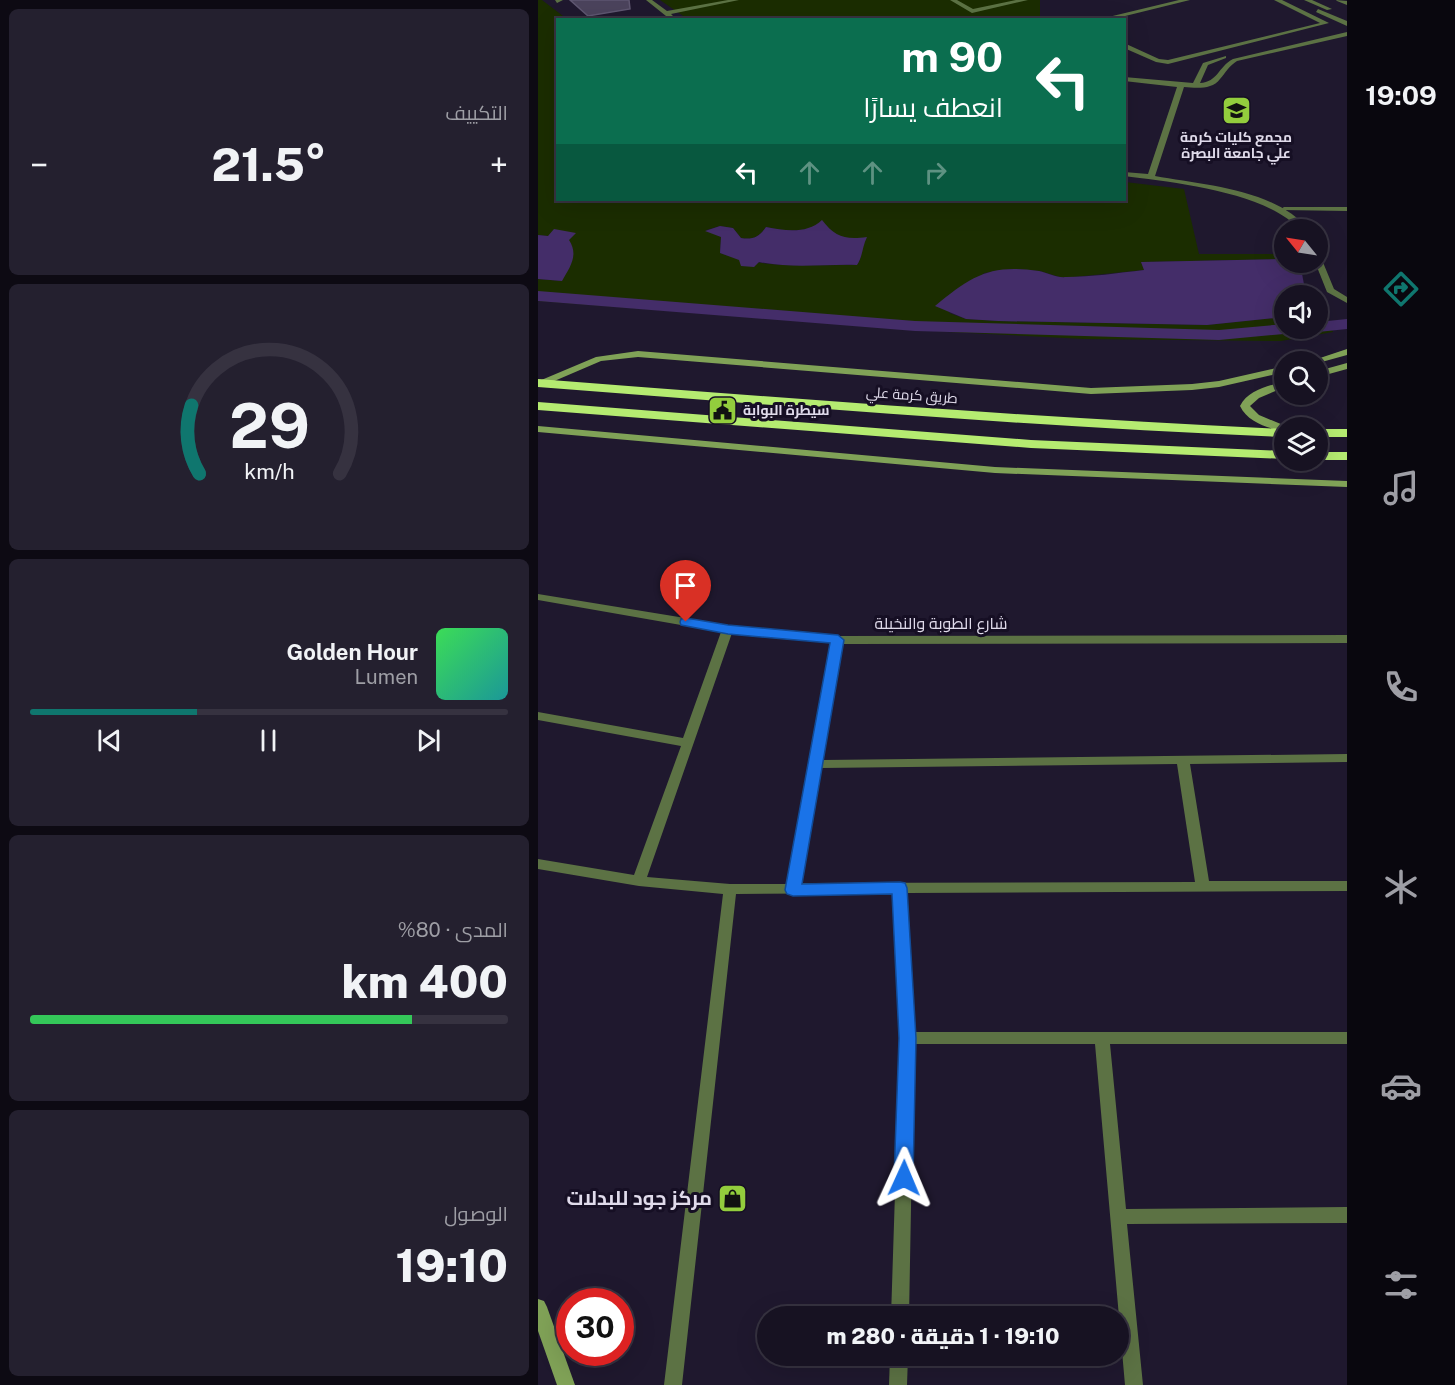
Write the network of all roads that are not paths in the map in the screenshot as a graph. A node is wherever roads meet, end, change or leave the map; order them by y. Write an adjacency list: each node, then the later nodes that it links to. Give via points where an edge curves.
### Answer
1 (649, 0): 11 (lane)
2 (736, 0): 11 (lane)
3 (953, 0): 4 (street, via 972,11)
4 (1025, 0)
5 (1187, 0): 14 (street)
6 (1277, 0): 18 (street, via 1326,23)
7 (1292, 0): 15 (street)
8 (1307, 0): 12 (street)
9 (1339, 0): 10 (street)
10 (1346, 3)
11 (667, 14): 13 (lane)
12 (1346, 17)
13 (672, 18)
14 (1108, 18)
15 (1346, 26): 19 (street)
16 (1346, 34): 22 (street, via 1235,60 1223,68 1213,83)
17 (1126, 46): 18 (street, via 1163,62)
18 (1199, 55): 19 (street)
19 (1208, 62): 22 (street)
20 (1126, 79): 21 (street)
21 (1181, 85): 22 (street); 24 (street)
22 (1195, 86)
23 (1126, 174): 24 (street)
24 (1151, 177): 25 (street)
25 (1284, 209): 26 (lane); 27 (street)
26 (1346, 209)
27 (1298, 219)
28 (1323, 273): 29 (street, via 1330,290)
29 (1346, 301)
30 (1346, 352): 31 (main road)
31 (1328, 357)
32 (1346, 366): 33 (main road)
33 (1328, 371)
34 (1274, 372): 35 (main road, via 1192,387 1091,391 638,354 600,359)
35 (540, 383): 38 (highway, طريق كرمة علي)
36 (1274, 388): 40 (main road, via 1252,396 1245,408 1256,420)
37 (539, 407): 45 (highway)
38 (907, 411): 39 (highway, طريق كرمة علي); 45 (highway, via 909,423)
39 (961, 414): 42 (highway, طريق كرمة علي); 46 (highway)
40 (1274, 427)
41 (538, 429): 50 (main road, via 995,470)
42 (1274, 431)
43 (1328, 433): 44 (highway)
44 (1346, 433)
45 (901, 434): 46 (highway)
46 (955, 438): 47 (highway)
47 (1274, 454)
48 (1328, 456): 49 (highway)
49 (1346, 456)
50 (1346, 484)
51 (538, 597): 52 (street, شارع الطوبة والنخيلة)
52 (728, 630): 54 (street, شارع الطوبة والنخيلة); 56 (street)
53 (1346, 639): 54 (street, شارع الطوبة والنخيلة)
54 (838, 640): 59 (street)
55 (538, 716): 56 (street)
56 (689, 743): 61 (street)
57 (1346, 758): 58 (street)
58 (1183, 760): 59 (street); 63 (street)
59 (817, 764): 66 (street)
60 (538, 864): 61 (street)
61 (639, 881): 65 (street)
62 (1346, 886): 63 (street)
63 (1203, 887): 64 (street)
64 (900, 888): 66 (street); 67 (street)
65 (730, 889): 66 (street); 76 (street)
66 (793, 890)
67 (907, 1038): 68 (street); 72 (street)
68 (1102, 1038): 69 (street); 71 (street)
69 (1346, 1038)
70 (1346, 1215): 71 (street)
71 (1119, 1217): 78 (street)
72 (900, 1306)
73 (538, 1307): 75 (main road)
74 (899, 1366): 77 (street)
75 (566, 1385)
76 (673, 1385)
77 (898, 1385)
78 (1134, 1385)

